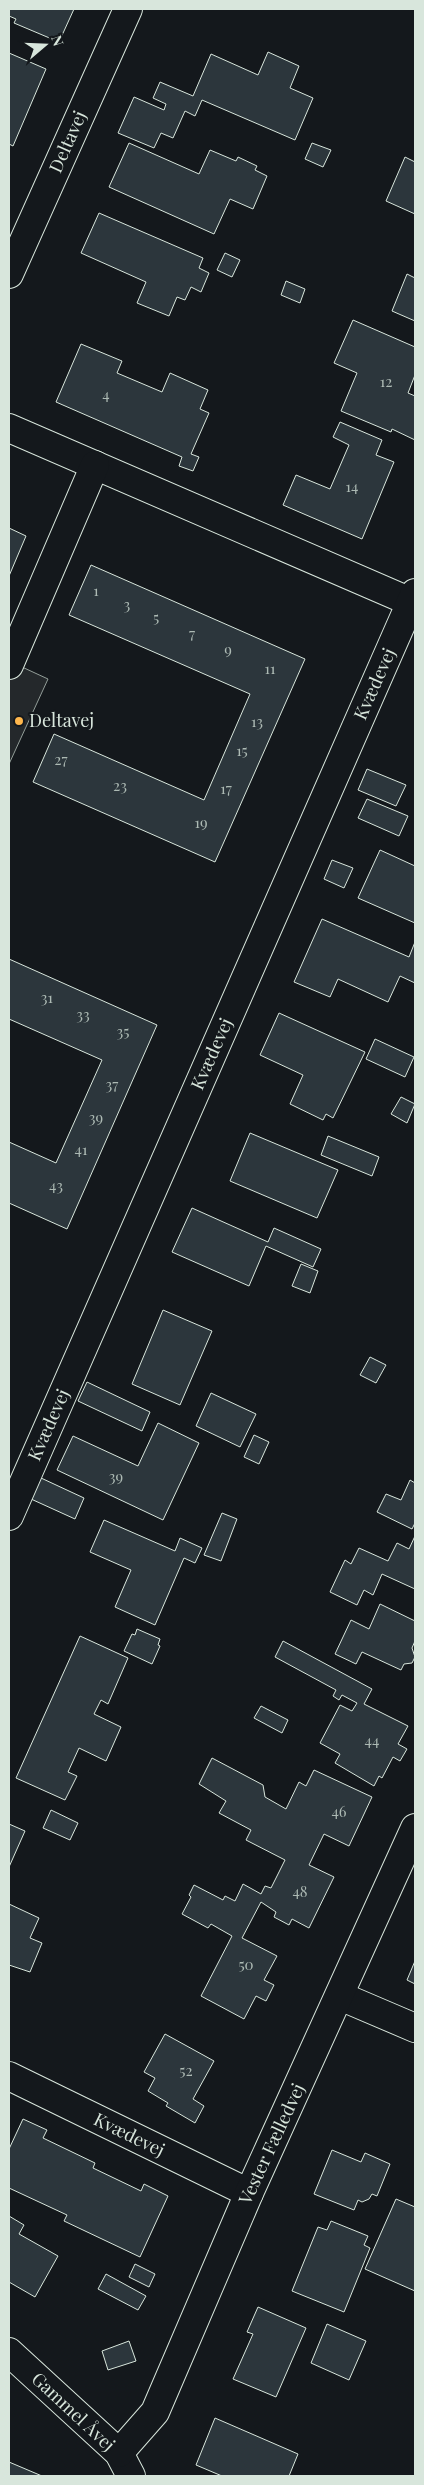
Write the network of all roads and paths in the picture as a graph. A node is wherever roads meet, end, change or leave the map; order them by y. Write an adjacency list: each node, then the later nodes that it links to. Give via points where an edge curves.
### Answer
1 (128, 9): 2 (street, Deltavej)
2 (9, 274)
3 (9, 428): 4 (street)
4 (95, 465): 5 (street); 6 (street)
5 (413, 598): 7 (street, Kvædevej)
6 (9, 665)
7 (9, 1516)
8 (415, 1828): 9 (street, Vester Fælledvej)
9 (340, 1996): 10 (street); 12 (street, Vester Fælledvej)
10 (415, 2028)
11 (9, 2076): 12 (street, Kvædevej)
12 (249, 2193): 14 (street, Vester Fælledvej, via 155,2412)
13 (9, 2352): 14 (street, Gammel Åvej)
14 (125, 2465)

